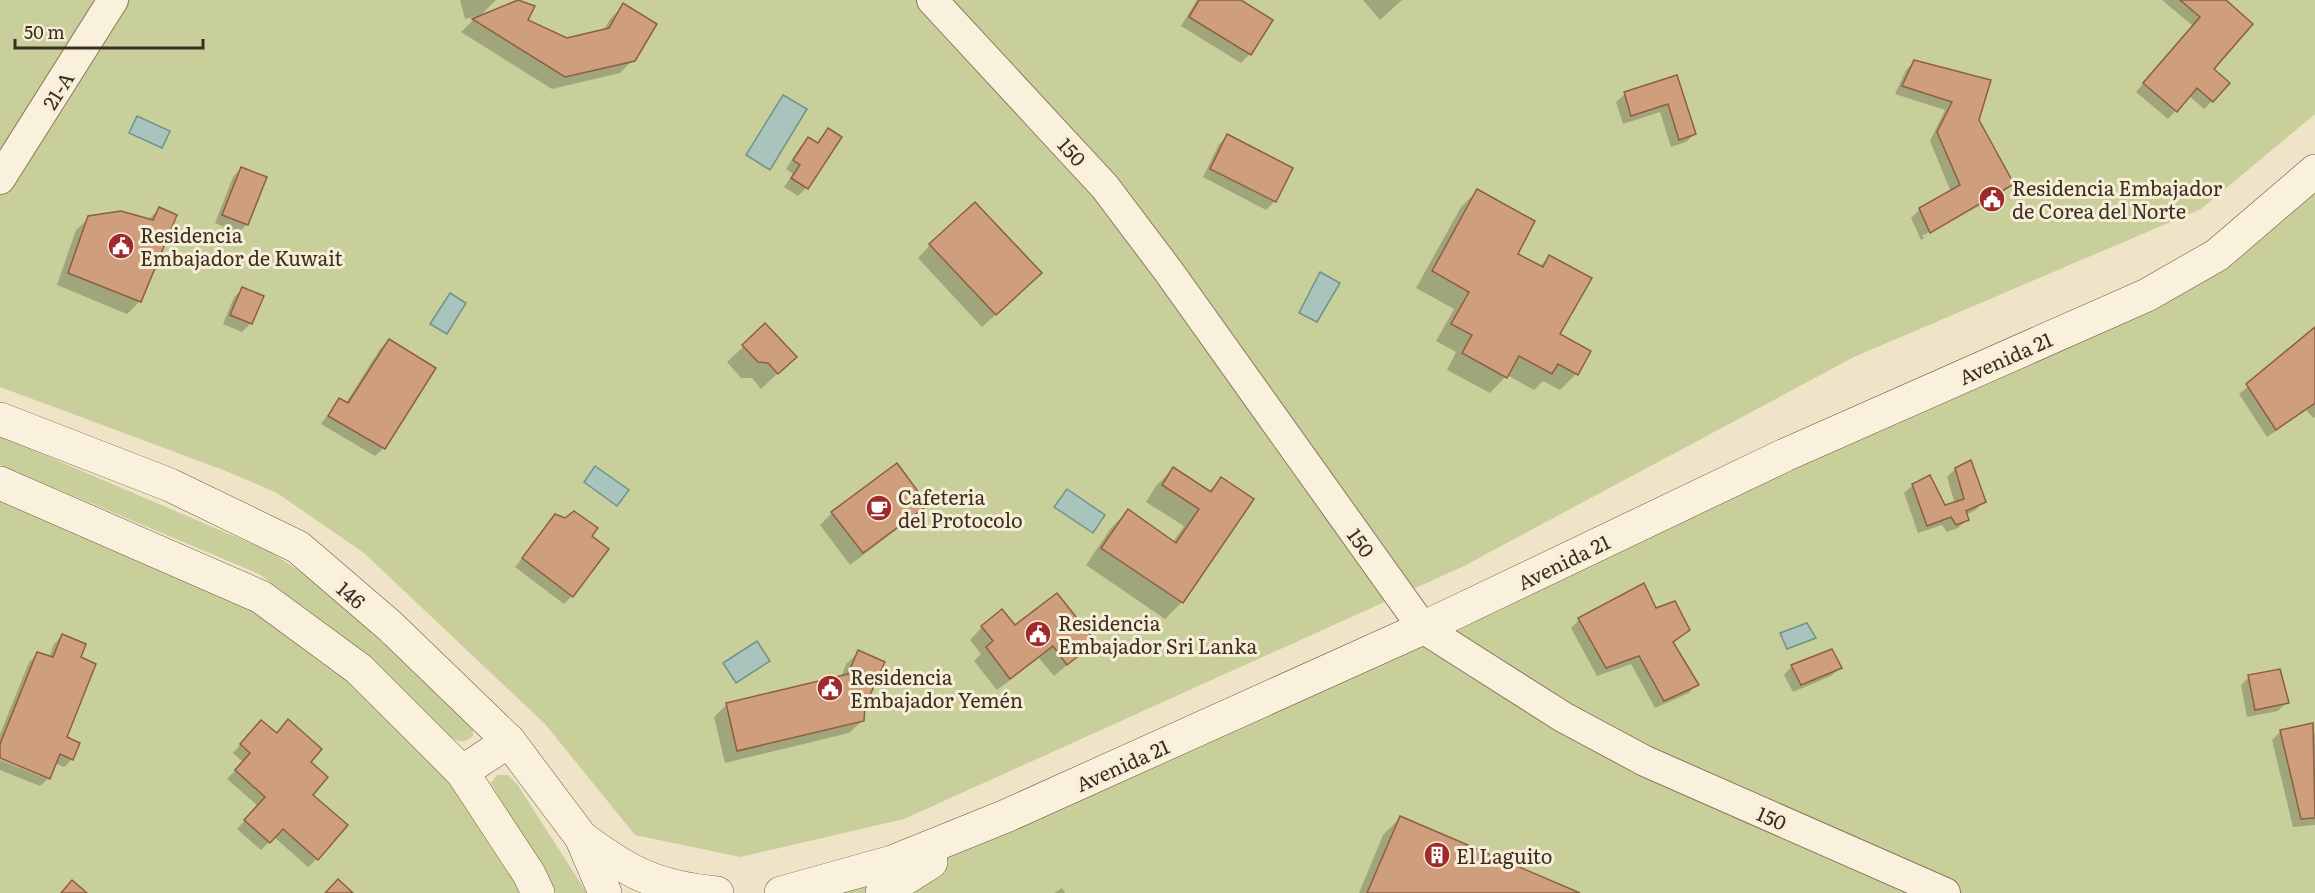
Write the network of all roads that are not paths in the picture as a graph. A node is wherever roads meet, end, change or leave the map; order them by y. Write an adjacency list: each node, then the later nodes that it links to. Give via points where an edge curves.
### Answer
1 (113, 0): 4 (street, 21-A)
2 (932, 0): 7 (street, 150, via 1105,187)
3 (2315, 171): 7 (main road, Avenida 21, via 2217,255 2147,295 1785,455)
4 (0, 179)
5 (0, 419): 8 (main road, 146, via 170,485 298,547 390,626)
6 (0, 483): 9 (main road, via 261,597 359,669)
7 (1423, 628): 10 (main road, Avenida 21); 17 (street, 150, via 1563,717 1633,755)
8 (509, 741): 9 (main road); 11 (main road, 146)
9 (462, 772): 12 (main road)
10 (1006, 816): 15 (main road, Avenida 21, via 892,862); 16 (main road)
11 (580, 837): 13 (main road, 146); 14 (main road, via 646,879 674,888)
12 (538, 893)
13 (605, 893)
14 (717, 893)
15 (781, 893)
16 (882, 893)
17 (1945, 893)

